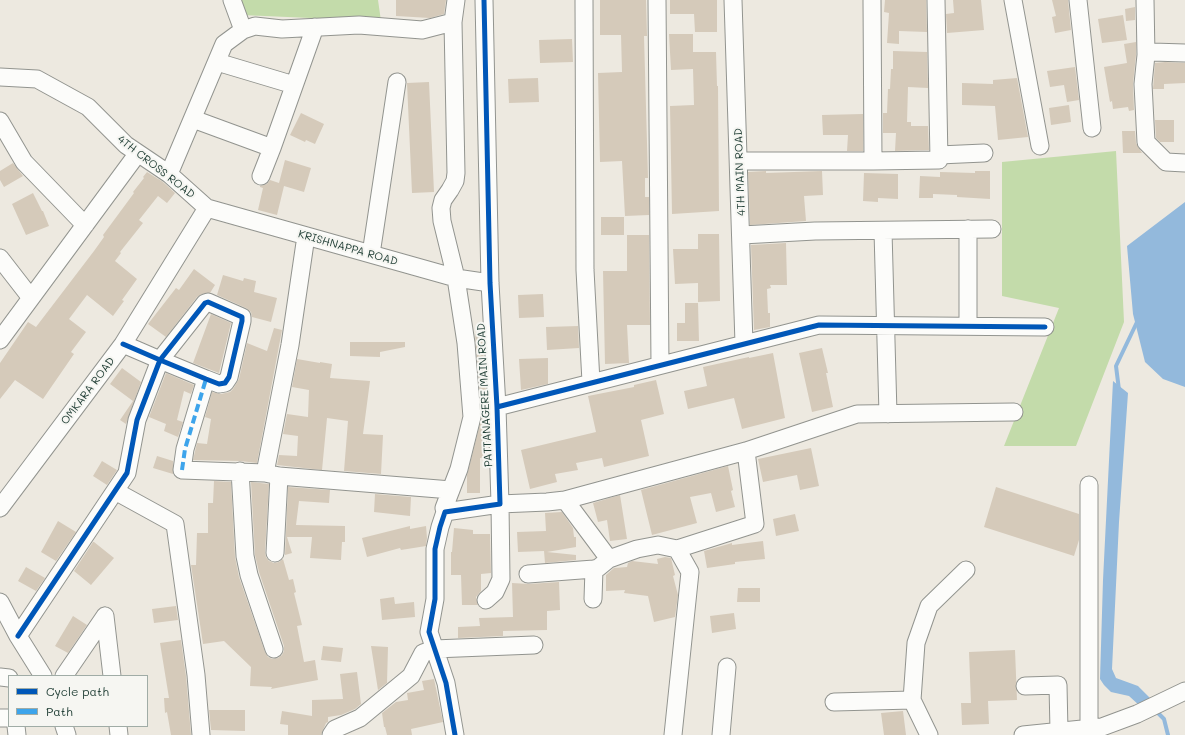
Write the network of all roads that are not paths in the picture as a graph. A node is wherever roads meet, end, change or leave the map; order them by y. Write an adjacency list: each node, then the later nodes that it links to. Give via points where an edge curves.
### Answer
1 (232, 0): 14 (street)
2 (456, 0): 12 (street)
3 (484, 0): 44 (street, PATTANAGERE MAIN ROAD)
4 (584, 0): 55 (street, via 585,270)
5 (657, 0): 53 (street)
6 (733, 0): 29 (street, 4TH MAIN ROAD)
7 (872, 0): 30 (street)
8 (936, 0): 28 (street)
9 (1013, 0): 24 (street)
10 (1078, 0): 23 (street)
11 (1145, 0): 16 (street)
12 (453, 22): 13 (street, via 422,30 359,25); 43 (street, via 456,173 455,181 441,208)
13 (315, 27): 14 (street, via 282,29 255,26); 20 (street)
14 (243, 30): 17 (street, via 224,44)
15 (1185, 53): 16 (street, via 1152,52)
16 (1146, 55): 31 (street, via 1143,84 1146,142 1166,162)
17 (217, 62): 20 (street); 21 (street)
18 (0, 77): 26 (street, 4TH CROSS ROAD, via 37,79 88,107 126,145)
19 (397, 82): 41 (street)
20 (294, 85): 25 (street)
21 (193, 119): 25 (street); 32 (street)
22 (0, 121): 35 (street, via 24,162)
23 (1092, 128)
24 (1040, 146)
25 (272, 148): 33 (street)
26 (138, 153): 32 (street, 4TH CROSS ROAD); 35 (street)
27 (984, 153): 28 (street)
28 (939, 155): 30 (street, via 939,160)
29 (739, 161): 30 (street); 39 (street, 4TH MAIN ROAD)
30 (873, 161)
31 (1185, 163)
32 (169, 174): 34 (street, 4TH CROSS ROAD)
33 (261, 176)
34 (207, 208): 40 (street, KRISHNAPPA ROAD); 50 (street, OMKARA ROAD)
35 (85, 225): 45 (street)
36 (968, 229): 37 (street); 38 (street); 47 (street)
37 (992, 229)
38 (883, 230): 39 (street); 46 (street)
39 (742, 235): 51 (street, 4TH MAIN ROAD)
40 (306, 236): 41 (street, KRISHNAPPA ROAD); 61 (street)
41 (371, 254): 43 (street, KRISHNAPPA ROAD)
42 (0, 258): 45 (street)
43 (456, 278): 44 (street, KRISHNAPPA ROAD); 63 (street, via 466,343 472,417)
44 (490, 283): 56 (street, PATTANAGERE MAIN ROAD)
45 (31, 298): 49 (street)
46 (886, 325): 47 (street); 51 (street, via 819,325); 58 (street)
47 (968, 326): 48 (street)
48 (1045, 327)
49 (0, 340)
50 (122, 344): 52 (street); 67 (street, OMKARA ROAD)
51 (744, 344): 53 (street)
52 (160, 360): 54 (street); 54 (street, via 205,303 240,315 242,321 229,377 225,383 219,384); 64 (street, via 137,420 127,472)
53 (660, 365): 55 (street)
54 (206, 379): 60 (street, via 185,449 182,470)
55 (591, 382): 56 (street)
56 (497, 407): 66 (street, PATTANAGERE MAIN ROAD)
57 (1014, 412): 58 (street)
58 (888, 414): 59 (street, via 857,414)
59 (746, 451): 65 (street); 69 (street, via 755,524)
60 (240, 471): 61 (street); 80 (street, via 244,556 248,575)
61 (272, 475): 63 (street); 70 (street)
62 (1089, 485): 90 (street)
63 (451, 490): 68 (street, via 444,508)
64 (115, 491): 78 (street); 92 (street, via 176,524 196,675)
65 (564, 500): 66 (street); 71 (street)
66 (500, 504): 68 (street); 76 (street, PATTANAGERE MAIN ROAD, via 501,579 495,592)
67 (0, 508)
68 (445, 512): 81 (street, via 435,549 435,599 429,632)
69 (677, 549): 71 (street, via 658,546 637,549); 95 (street, via 690,572)
70 (275, 554)
71 (608, 559): 72 (street)
72 (594, 570): 74 (street); 75 (street)
73 (966, 570): 88 (street, via 929,606 916,643)
74 (528, 574)
75 (593, 599)
76 (486, 600)
77 (0, 602): 78 (street)
78 (18, 636): 83 (street)
79 (534, 645): 81 (street)
80 (274, 649)
81 (434, 649): 93 (street, via 423,653 411,676 360,718 335,728); 94 (street, via 446,683)
82 (728, 667): 96 (street)
83 (42, 675)
84 (65, 675): 85 (street, via 105,616)
85 (112, 675)
86 (1025, 686): 91 (street, via 1058,685)
87 (1185, 691): 90 (street, via 1102,727)
88 (912, 700): 89 (street); 97 (street)
89 (834, 702)
90 (1089, 727): 91 (street)
91 (1059, 731): 98 (street)
92 (201, 735)
93 (331, 735)
94 (455, 735)
95 (673, 735)
96 (720, 735)
97 (929, 735)
98 (1023, 735)

